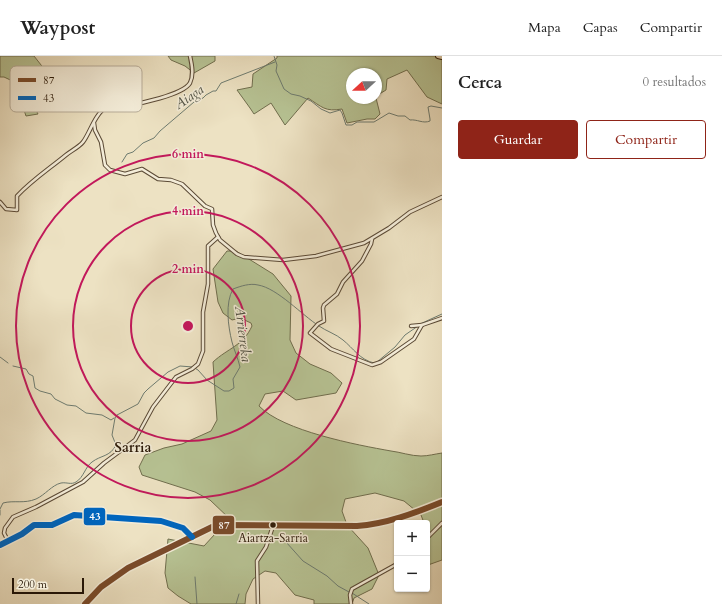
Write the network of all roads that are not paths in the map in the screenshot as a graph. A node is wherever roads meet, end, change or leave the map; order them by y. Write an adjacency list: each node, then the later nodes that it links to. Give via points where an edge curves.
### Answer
1 (190, 56): 4 (street, via 191,80 186,88)
2 (438, 56): 3 (main road)
3 (442, 57)
4 (142, 102)
5 (103, 112): 6 (street)
6 (94, 122): 8 (street, via 80,144 38,176 17,196 17,210 6,209); 9 (street, via 105,165 110,170 125,174 142,169 158,179 182,184 205,206 212,209 213,225)
7 (442, 197): 10 (street, via 410,212)
8 (0, 202)
9 (218, 237): 10 (street, via 239,255 278,260 316,256); 19 (street, via 208,246 208,284 203,312 203,351 200,360 191,369 176,377 153,408 135,440 83,482 13,517 5,528 4,533)
10 (372, 239): 12 (street, via 364,258 343,282 337,294 324,304 324,321 310,334 345,355 372,365 381,362 414,339)
11 (442, 318): 12 (street)
12 (422, 325): 13 (street)
13 (411, 326)
14 (442, 502): 16 (street, via 370,525)
15 (442, 523): 17 (street)
16 (273, 526): 18 (street, via 220,525); 23 (street, via 257,560)
17 (430, 535)
18 (192, 537): 19 (street, via 183,528 161,521 74,515 52,525 34,525); 22 (street, via 128,568 101,587)
19 (8, 541): 20 (street)
20 (0, 545)
21 (394, 566): 24 (street, via 352,589)
22 (85, 604)
23 (258, 604)
24 (351, 604)

